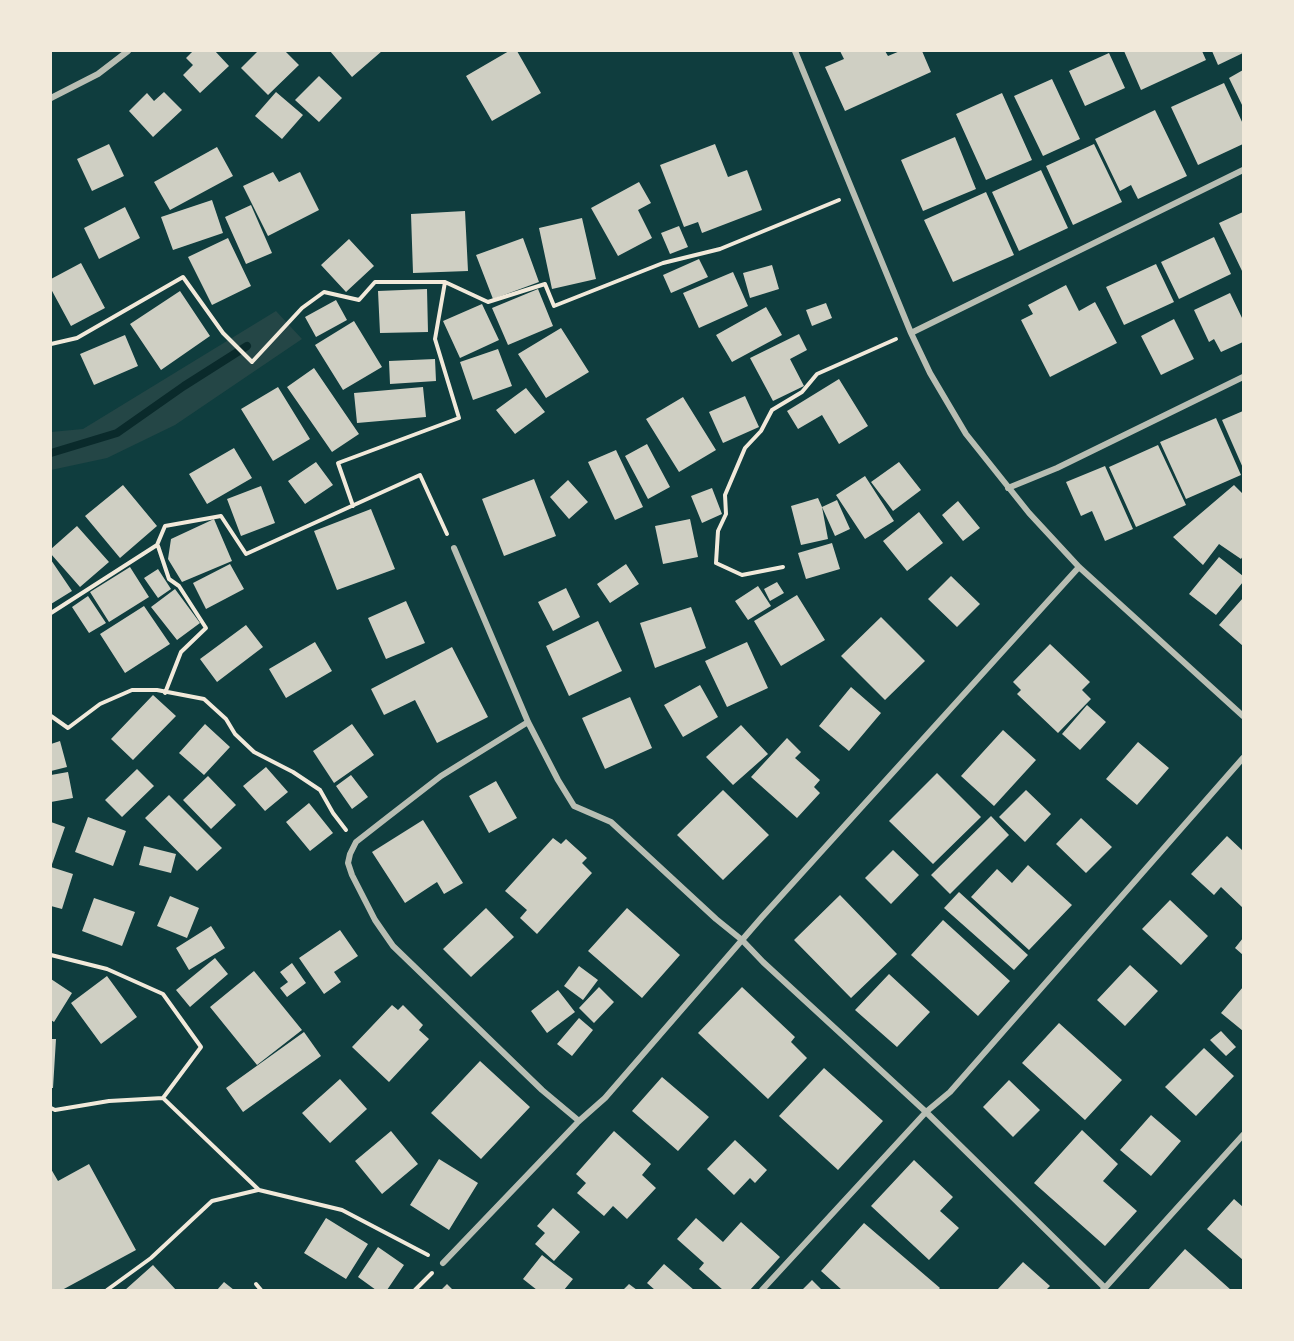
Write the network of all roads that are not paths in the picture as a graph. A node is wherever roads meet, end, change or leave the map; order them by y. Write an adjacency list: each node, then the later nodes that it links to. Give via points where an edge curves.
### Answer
1 (128, 51): 3 (street, via 99,74)
2 (795, 51): 5 (street)
3 (51, 98)
4 (1243, 170): 5 (street)
5 (910, 333): 7 (street, via 966,434)
6 (1243, 377): 7 (street)
7 (1008, 488): 9 (street)
8 (454, 548): 11 (street)
9 (1078, 567): 10 (street); 13 (street)
10 (1243, 716)
11 (528, 722): 13 (street, via 574,806 611,822); 15 (street, via 441,776 356,842 348,863 375,920 393,946)
12 (1243, 758): 14 (street, via 950,1092)
13 (742, 940): 14 (street); 15 (street, via 606,1098)
14 (926, 1112): 18 (street); 19 (street)
15 (579, 1121): 17 (street)
16 (1243, 1135): 18 (street)
17 (443, 1263)
18 (1104, 1289)
19 (762, 1290)

